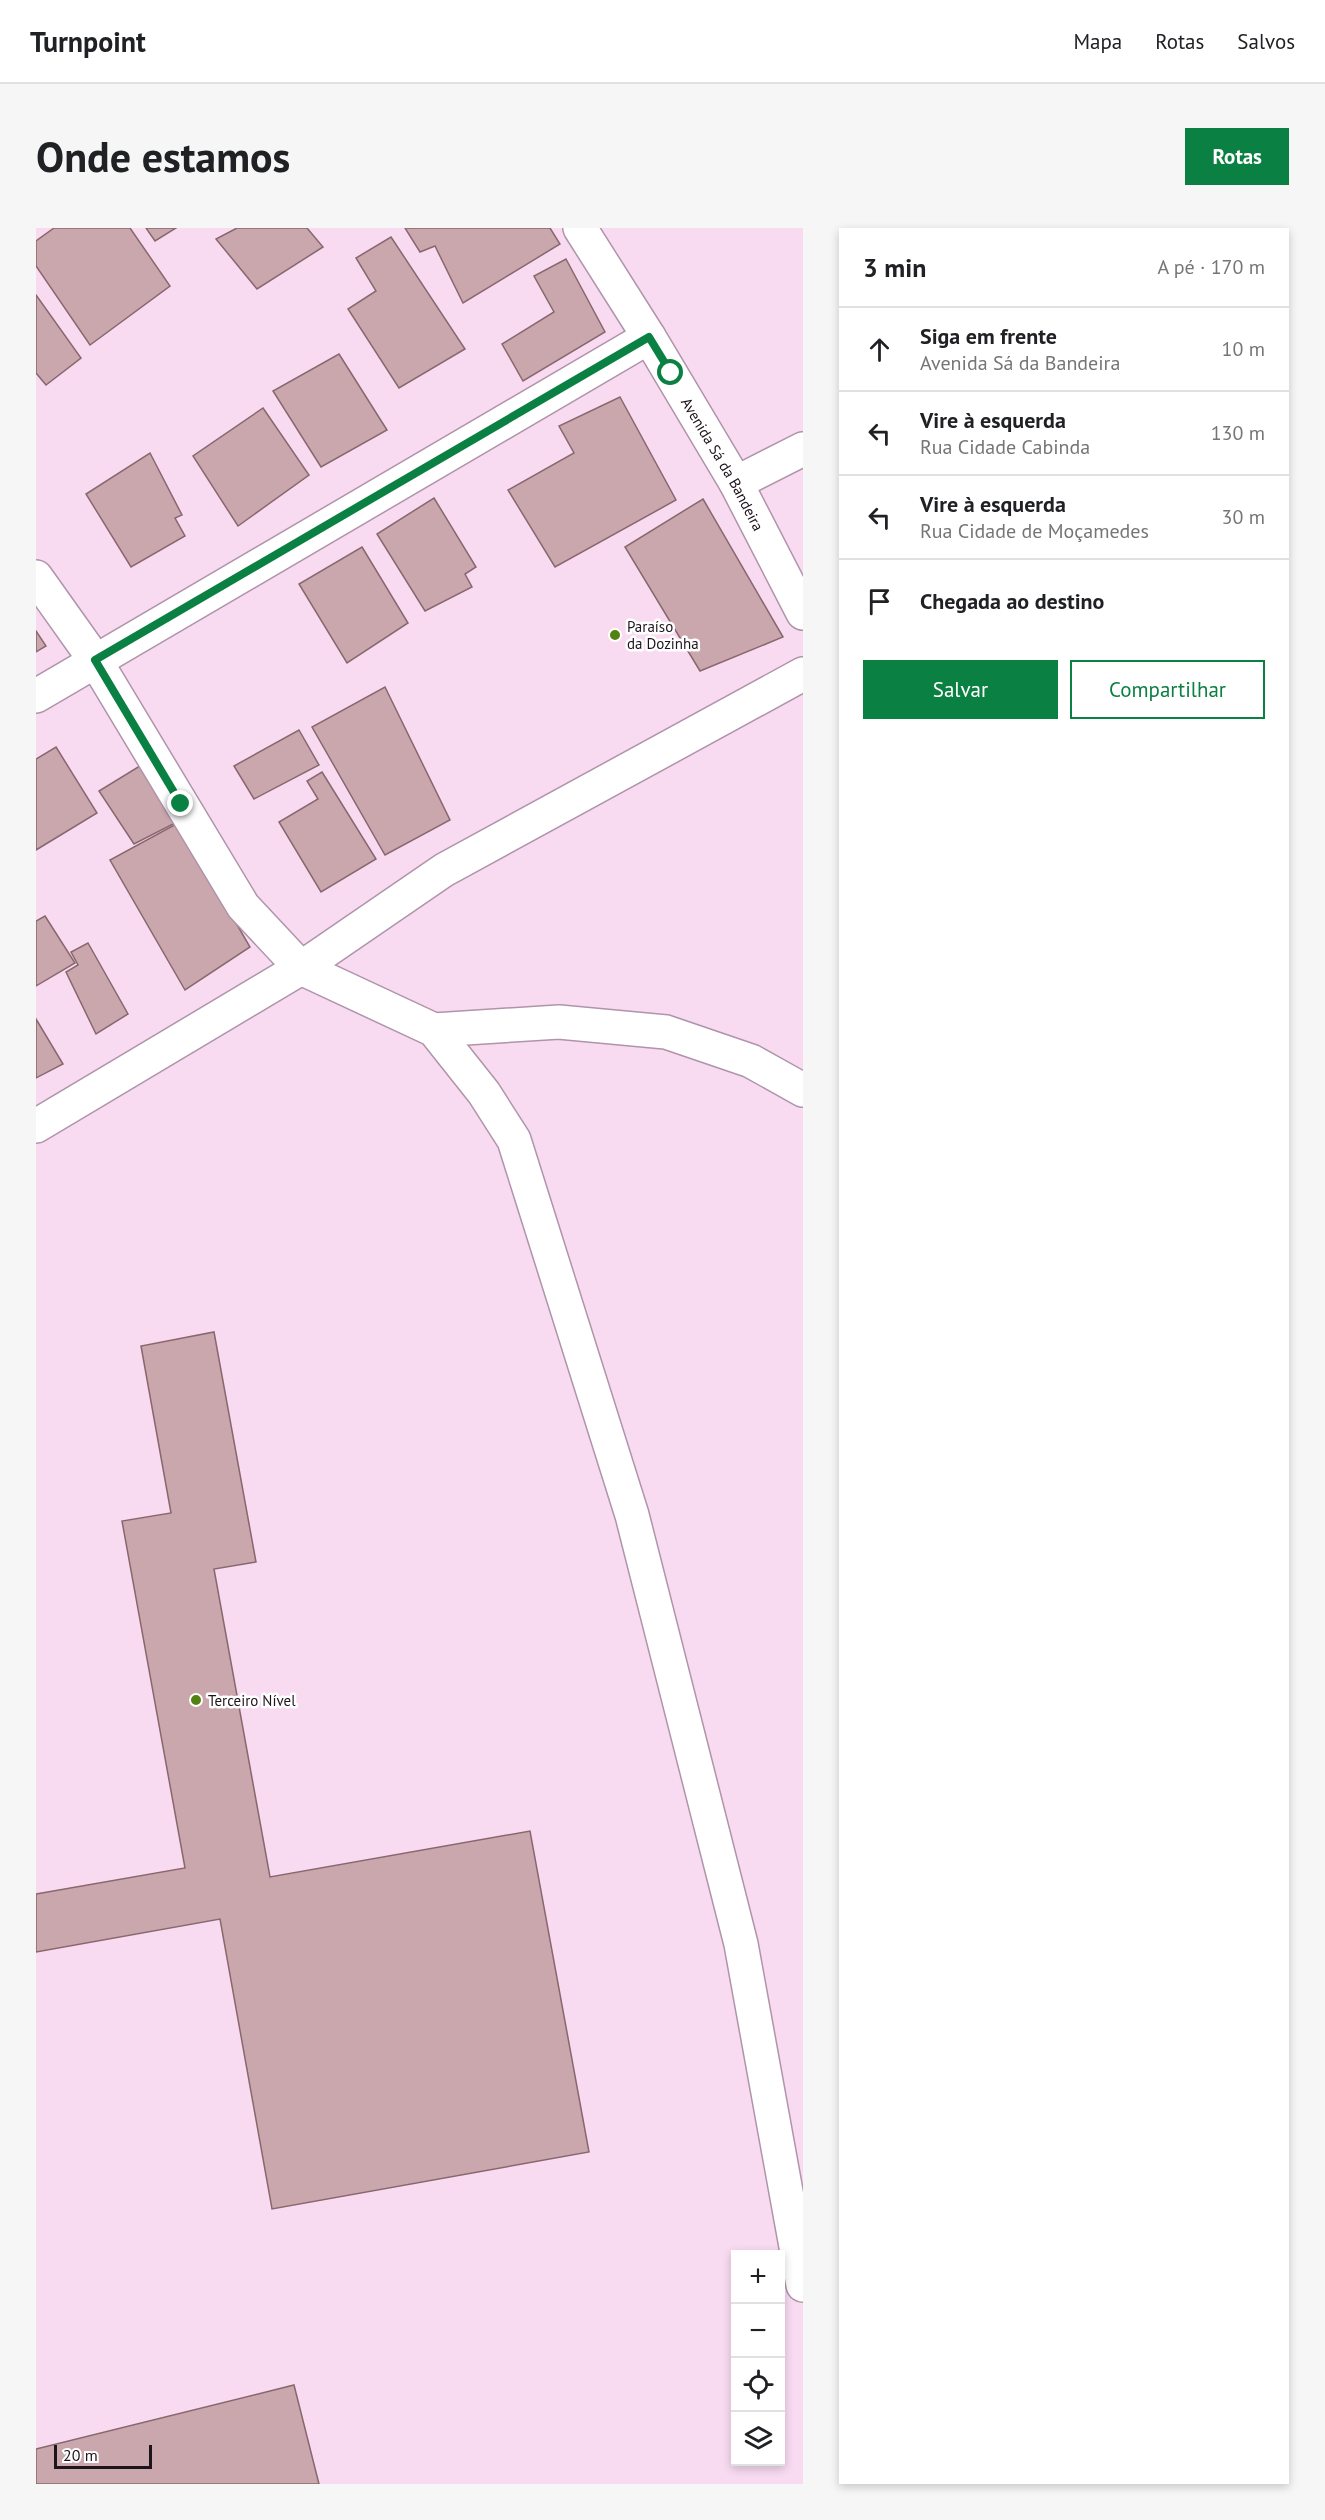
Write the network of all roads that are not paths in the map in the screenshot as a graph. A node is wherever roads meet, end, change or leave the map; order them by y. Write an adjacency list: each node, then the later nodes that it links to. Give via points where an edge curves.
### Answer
1 (580, 228): 2 (street, Avenida Sá da Bandeira)
2 (649, 337): 4 (street, Avenida Sá da Bandeira); 7 (street)
3 (803, 449): 4 (street)
4 (736, 483): 6 (street, Avenida Sá da Bandeira)
5 (36, 577): 7 (street)
6 (803, 613)
7 (95, 660): 9 (street); 10 (street, via 243,906)
8 (803, 674): 10 (street, via 444,870)
9 (36, 696)
10 (301, 968): 11 (street); 13 (street)
11 (434, 1030): 12 (street, via 560,1022 666,1032 751,1060); 14 (street, via 484,1093 514,1140 632,1515 741,1944)
12 (803, 1090)
13 (36, 1126)
14 (803, 2285)

